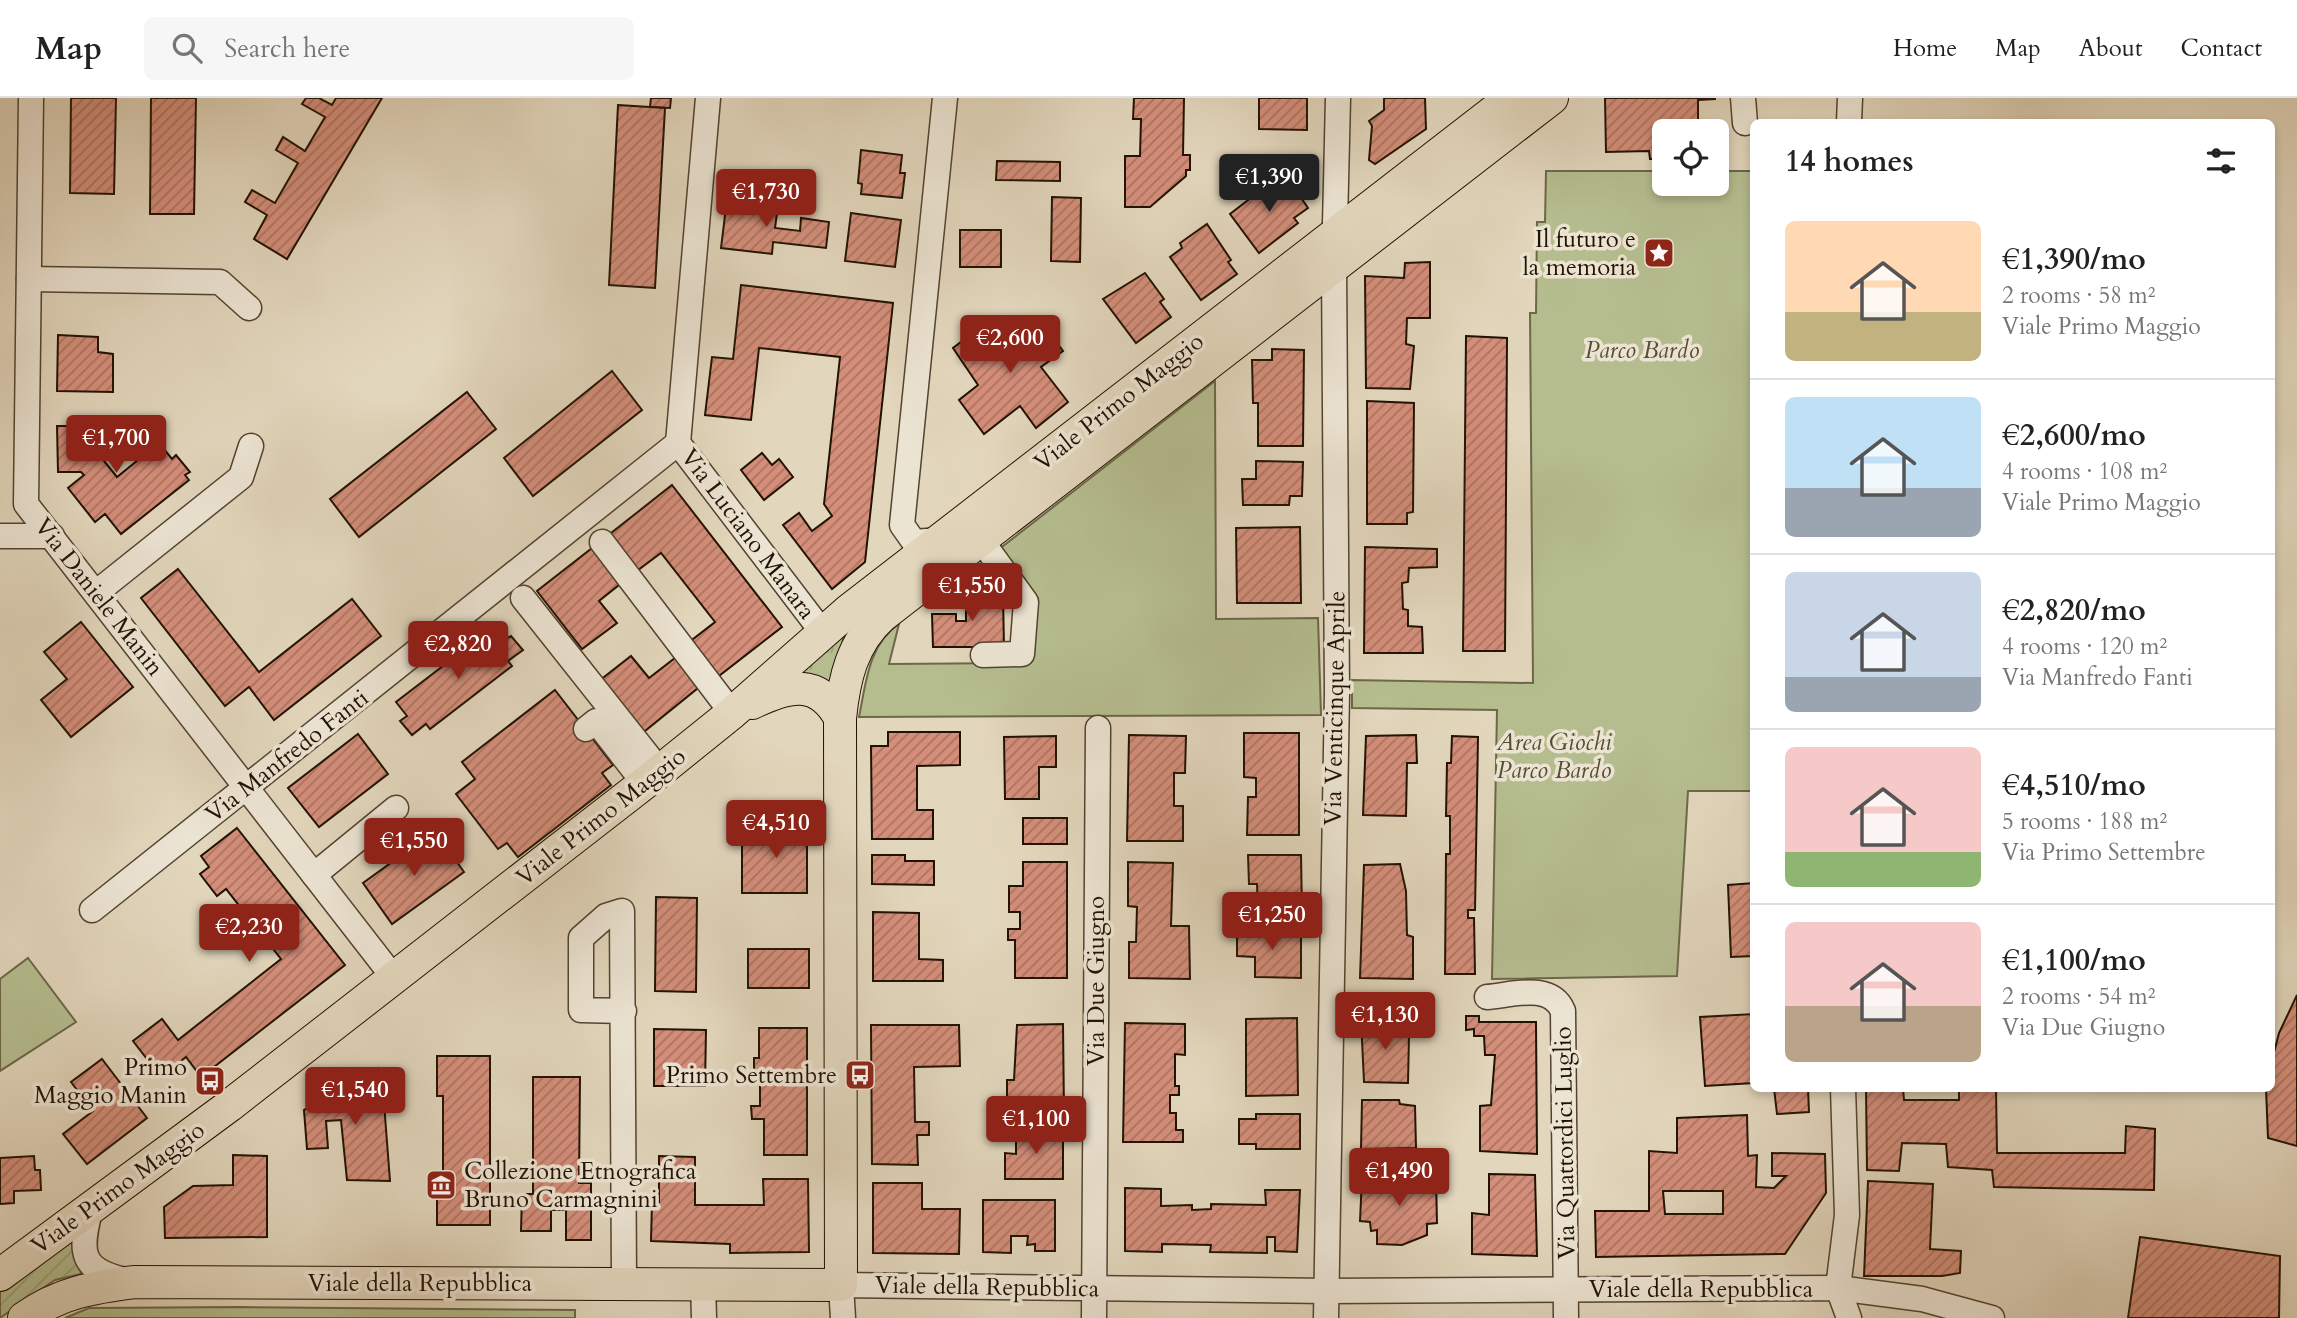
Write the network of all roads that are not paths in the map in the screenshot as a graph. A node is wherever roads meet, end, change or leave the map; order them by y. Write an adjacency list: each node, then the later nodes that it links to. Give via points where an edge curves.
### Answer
1 (31, 98): 13 (street, Via Daniele Manin)
2 (708, 98): 15 (street, Via Luciano Manara)
3 (945, 98): 19 (street, via 902,525 914,542)
4 (1338, 98): 11 (street, Via Venticinque Aprile)
5 (1511, 98): 11 (main road, Viale Primo Maggio)
6 (1552, 98): 12 (main road, Viale Primo Maggio)
7 (1743, 98): 10 (street)
8 (1850, 98): 9 (street)
9 (1849, 119)
10 (1745, 123)
11 (1336, 235): 12 (street, Via Venticinque Aprile); 19 (main road, Viale Primo Maggio)
12 (1334, 266): 20 (main road, Viale Primo Maggio); 48 (street, Via Venticinque Aprile, via 1337,693)
13 (29, 279): 14 (street, via 220,282); 18 (street, Via Daniele Manin, via 26,504)
14 (249, 308)
15 (678, 443): 24 (street, Via Luciano Manara); 31 (street, Via Manfredo Fanti)
16 (251, 446): 22 (street, via 241,477)
17 (0, 536): 18 (street)
18 (52, 536): 22 (street, Via Daniele Manin)
19 (940, 540): 24 (main road, Viale Primo Maggio)
20 (981, 540): 25 (street, via 1026,602 1023,654); 27 (main road, Viale Primo Maggio, via 865,633 849,667)
21 (602, 542): 26 (street)
22 (96, 592): 31 (street, Via Daniele Manin)
23 (523, 598): 30 (street)
24 (822, 633): 26 (main road, Viale Primo Maggio)
25 (983, 655)
26 (732, 713): 27 (main road, Viale Primo Maggio, via 780,690 805,688 827,700); 30 (main road, Viale Primo Maggio)
27 (840, 718): 44 (main road, Viale Primo Maggio)
28 (1098, 728): 45 (street, Via Due Giugno)
29 (586, 729): 30 (street, via 596,721)
30 (652, 777): 35 (main road, Viale Primo Maggio)
31 (247, 788): 33 (street, Via Daniele Manin); 34 (street, Via Manfredo Fanti)
32 (396, 808): 33 (street)
33 (314, 875): 35 (street, Via Daniele Manin)
34 (92, 910)
35 (394, 978): 39 (main road, Viale Primo Maggio)
36 (1487, 997): 47 (street, Via Quattordici Luglio, via 1548,994 1563,1011)
37 (624, 1011): 42 (street)
38 (1843, 1092): 46 (street, via 1847,1214)
39 (91, 1207): 40 (main road, Viale Primo Maggio); 41 (street, Viale della Repubblica, via 83,1241 89,1262 105,1276)
40 (0, 1275)
41 (135, 1282): 42 (main road, Viale della Repubblica); 49 (main road, Viale della Repubblica, via 58,1297)
42 (624, 1283): 43 (main road, Viale della Repubblica)
43 (703, 1284): 44 (main road, Viale della Repubblica); 50 (street)
44 (841, 1285): 45 (street, Viale della Repubblica); 51 (street)
45 (1094, 1288): 48 (street, Viale della Repubblica); 52 (street, Via Due Giugno)
46 (1838, 1288): 47 (street, Viale della Repubblica); 55 (street); 56 (street, Viale della Repubblica, via 1922,1299)
47 (1566, 1289): 48 (street, Viale della Repubblica); 54 (street, Via Quattordici Luglio)
48 (1326, 1291): 53 (street, Via Venticinque Aprile)
49 (24, 1318)
50 (704, 1318)
51 (844, 1318)
52 (1094, 1318)
53 (1326, 1318)
54 (1566, 1318)
55 (1849, 1318)
56 (1992, 1318)

